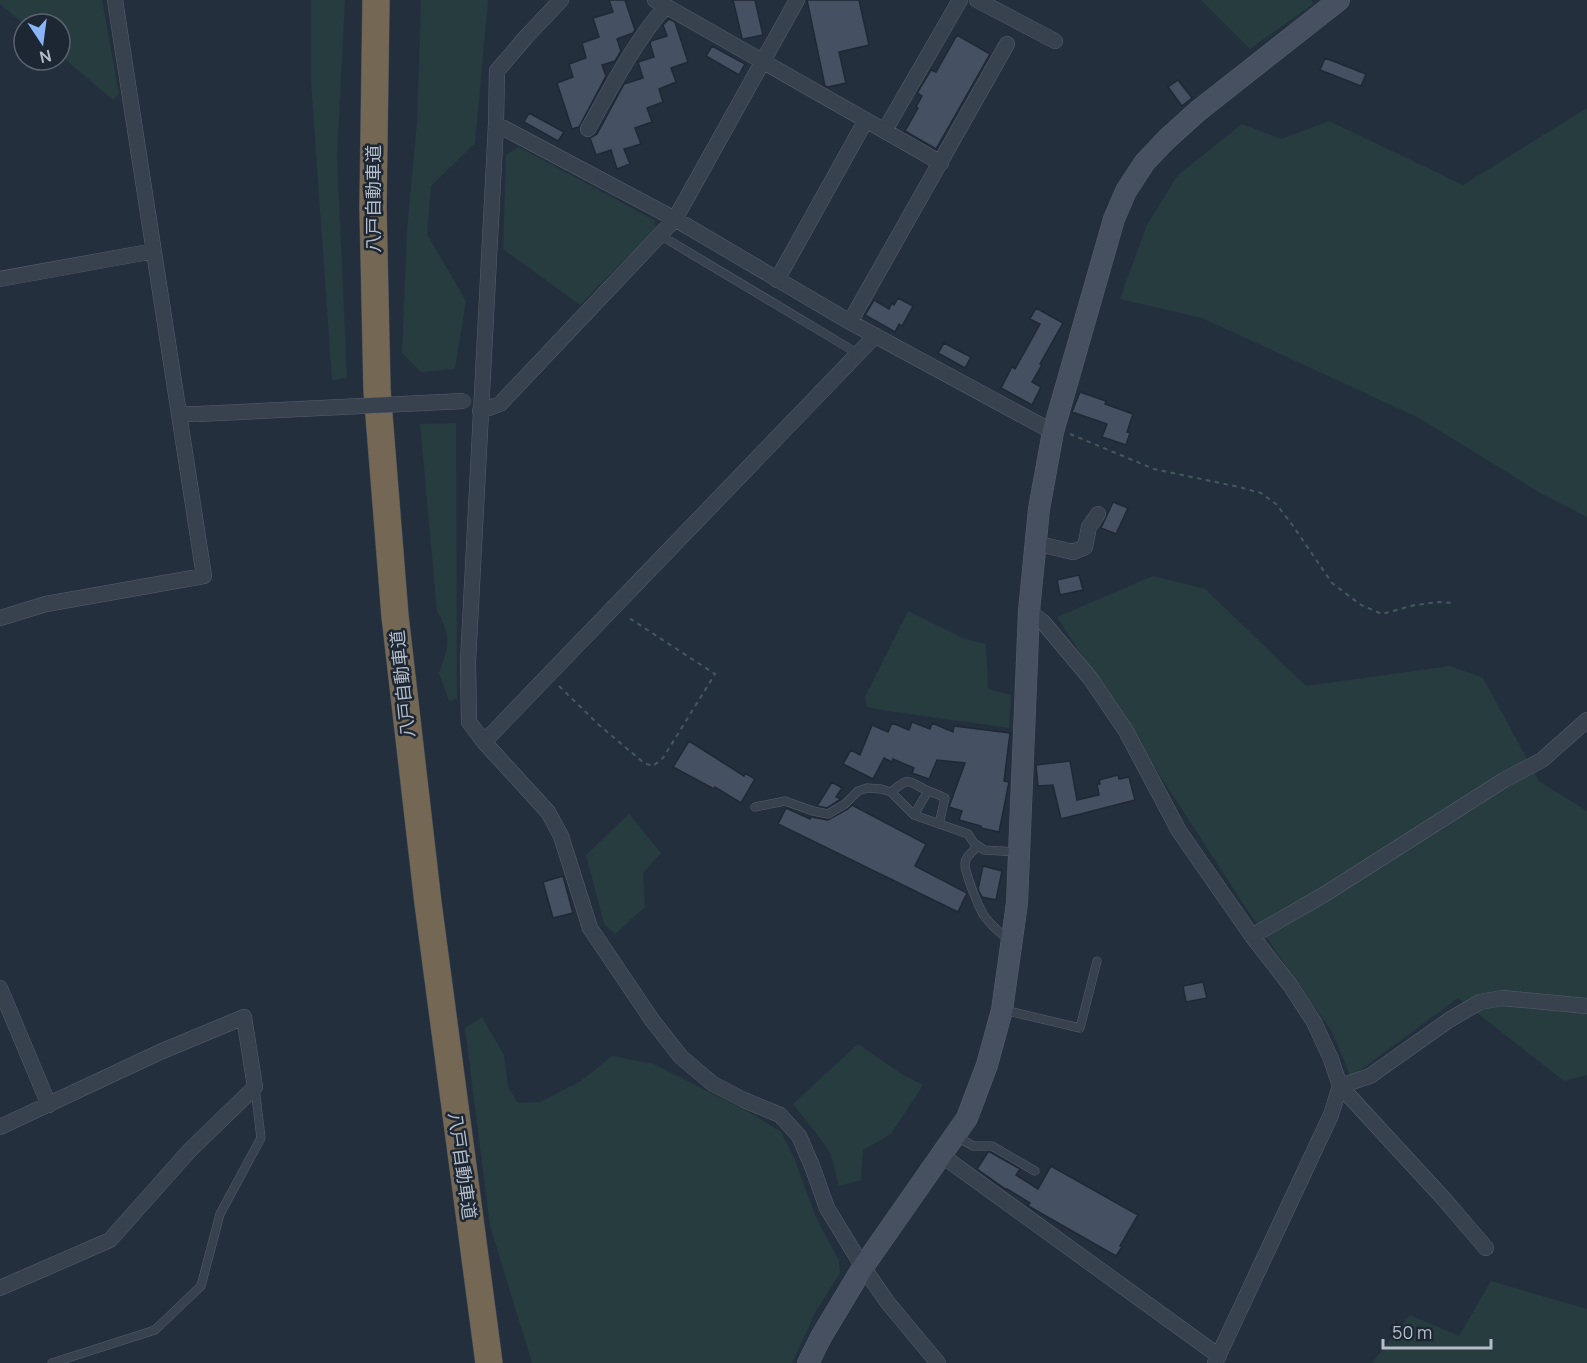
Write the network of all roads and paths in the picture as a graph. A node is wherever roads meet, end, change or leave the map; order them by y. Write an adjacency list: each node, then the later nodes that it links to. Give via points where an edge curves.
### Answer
1 (116, 0): 19 (street)
2 (376, 0): 62 (highway, 八戸自動車道, via 373,207 377,390 395,616 428,903)
3 (561, 0): 13 (street, via 497,71)
4 (797, 0): 11 (street)
5 (960, 0): 15 (street)
6 (976, 0): 9 (street)
7 (1339, 0): 27 (street, via 1198,111 1145,162 1114,219)
8 (661, 3): 11 (street); 14 (street)
9 (1055, 41)
10 (1007, 44): 16 (street)
11 (763, 61): 12 (street); 17 (street)
12 (866, 120): 15 (street); 21 (street)
13 (496, 124): 17 (street); 25 (street)
14 (588, 129)
15 (885, 130): 16 (street)
16 (941, 162): 22 (street)
17 (675, 219): 18 (street); 21 (street)
18 (660, 235): 24 (lane); 25 (street, via 500,404)
19 (154, 251): 20 (street); 26 (street)
20 (0, 279)
21 (777, 280): 22 (street)
22 (850, 322): 23 (street)
23 (875, 336): 24 (street); 27 (street)
24 (856, 353): 31 (street)
25 (480, 406): 26 (street, bridge, via 464,402); 36 (street, via 468,662 469,722)
26 (179, 414): 33 (street, via 204,576 46,604)
27 (1053, 432): 29 (street); 30 (path, via 1073,434 1154,468 1261,493 1291,523 1332,583 1382,614 1415,605)
28 (1098, 514): 29 (street, via 1089,527 1084,547 1073,552)
29 (1035, 543): 32 (street)
30 (1454, 603)
31 (613, 608): 34 (street); 34 (path, via 715,674 663,758 653,766 644,763)
32 (1029, 611): 43 (street); 44 (street, via 1043,622 1108,704 1179,831)
33 (0, 618)
34 (549, 676): 36 (street)
35 (1587, 720): 44 (street, via 1542,760)
36 (484, 742): 58 (street, via 548,812 561,836 590,928 652,1020 681,1057 713,1084 780,1115 799,1136 827,1208)
37 (928, 791): 38 (lane, via 909,781); 40 (lane); 41 (lane, via 945,798)
38 (891, 792): 39 (lane, via 858,790 828,814 785,801); 40 (lane)
39 (755, 807)
40 (914, 815): 41 (lane)
41 (939, 824): 42 (lane, via 968,834)
42 (978, 846): 43 (lane, via 984,850); 45 (lane, via 965,864 968,878 984,916)
43 (1019, 852): 45 (street)
44 (1252, 936): 50 (street, via 1314,1022)
45 (1012, 942): 49 (street)
46 (1097, 961): 49 (lane, via 1080,1028)
47 (0, 988): 52 (street)
48 (1587, 1006): 50 (street, via 1502,998 1480,1002 1370,1076)
49 (1002, 1010): 54 (street, via 987,1065 967,1118)
50 (1340, 1086): 57 (street); 60 (street, via 1331,1115)
51 (255, 1087): 52 (street, via 244,1017); 59 (street, via 190,1149 110,1240); 61 (lane, via 261,1138 220,1214 201,1286 155,1330)
52 (49, 1105): 53 (street)
53 (0, 1128)
54 (955, 1135): 55 (street); 56 (lane, via 973,1146 992,1146)
55 (941, 1155): 58 (street); 60 (street)
56 (1035, 1171)
57 (1486, 1248)
58 (863, 1267): 63 (street); 64 (street)
59 (0, 1288)
60 (1217, 1359)
61 (52, 1363)
62 (489, 1363)
63 (808, 1363)
64 (938, 1363)

